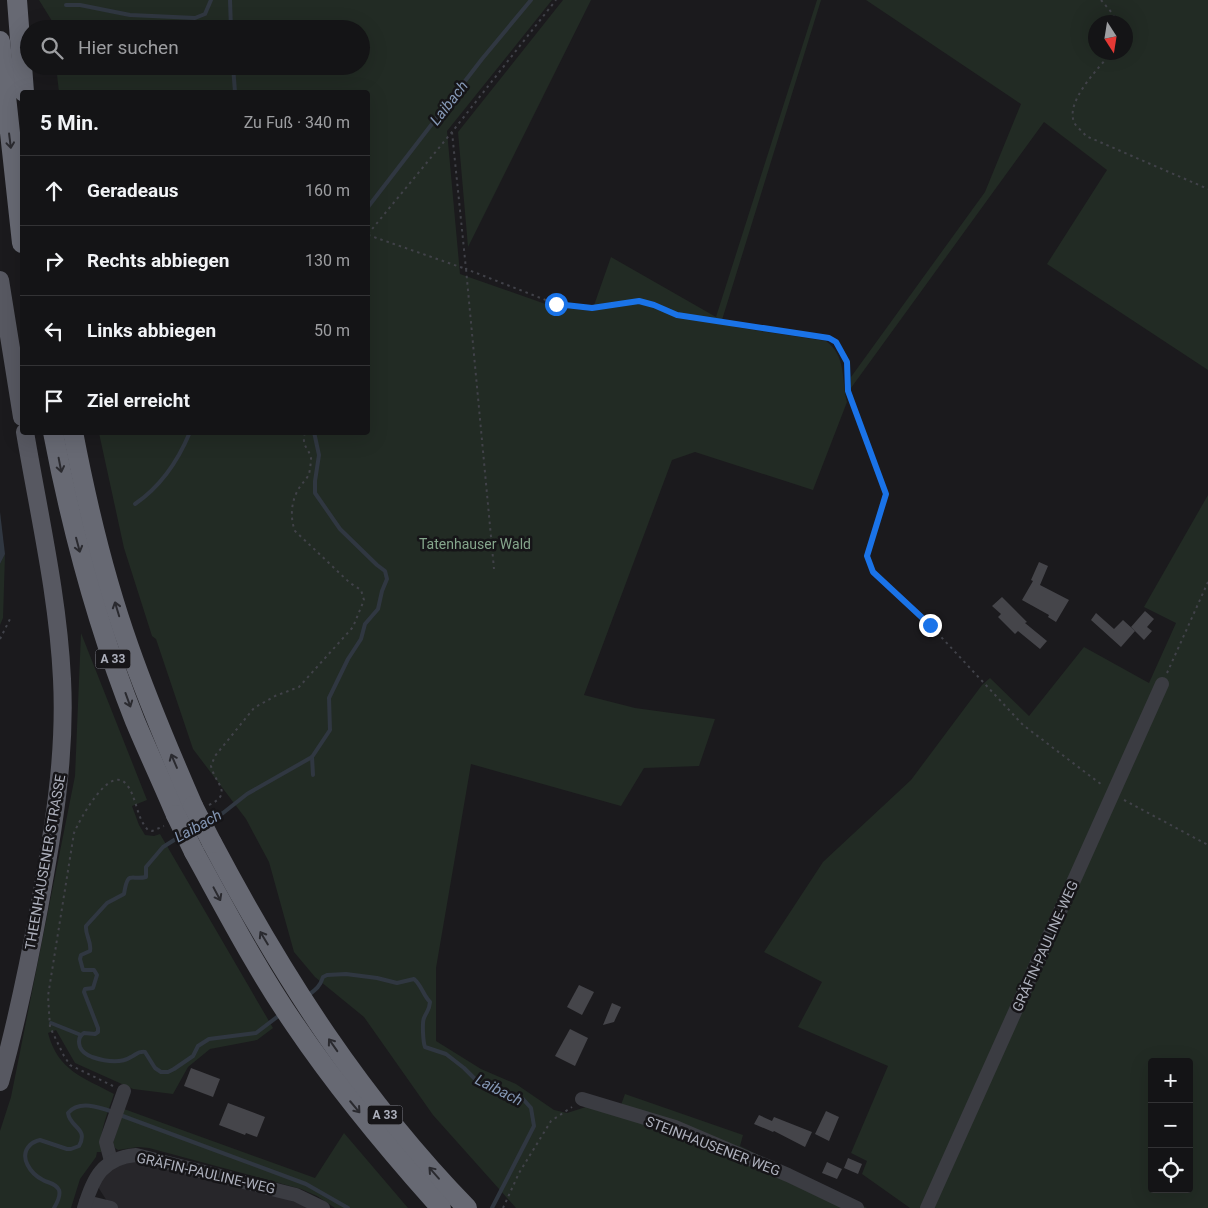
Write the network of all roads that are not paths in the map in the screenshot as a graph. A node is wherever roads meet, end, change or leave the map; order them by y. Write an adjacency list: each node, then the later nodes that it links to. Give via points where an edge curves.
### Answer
1 (17, 0): 2 (highway)
2 (20, 39)
3 (0, 41): 6 (highway, one-way to 6)
4 (23, 75): 5 (highway)
5 (24, 90)
6 (20, 225)
7 (0, 280): 8 (main road)
8 (20, 405)
9 (26, 435): 15 (main road, THEENHAUSENER STRASSE, via 56,607 62,680 61,766 50,846 22,995)
10 (54, 435): 13 (highway, A 33, one-way to 13, via 66,498 106,639 135,720)
11 (74, 435): 13 (highway, A 33, one-way to 11, via 105,569)
12 (1162, 684): 25 (street, GRÄFIN-PAULINE-WEG)
13 (185, 810): 14 (highway, A 33, bridge, via 231,920 282,986)
14 (303, 1020): 22 (highway, A 33, one-way to 22, via 347,1098); 23 (highway, A 33, one-way to 14, via 436,1176 352,1072)
15 (0, 1082)
16 (121, 1098): 18 (street, via 106,1142)
17 (582, 1100): 24 (street, STEINHAUSENER WEG, via 675,1127)
18 (111, 1161): 19 (street, via 99,1173); 21 (street, GRÄFIN-PAULINE-WEG, via 126,1156 146,1156 296,1195)
19 (85, 1205): 20 (street)
20 (111, 1208)
21 (323, 1208)
22 (441, 1208)
23 (467, 1208)
24 (857, 1208)
25 (927, 1208)

